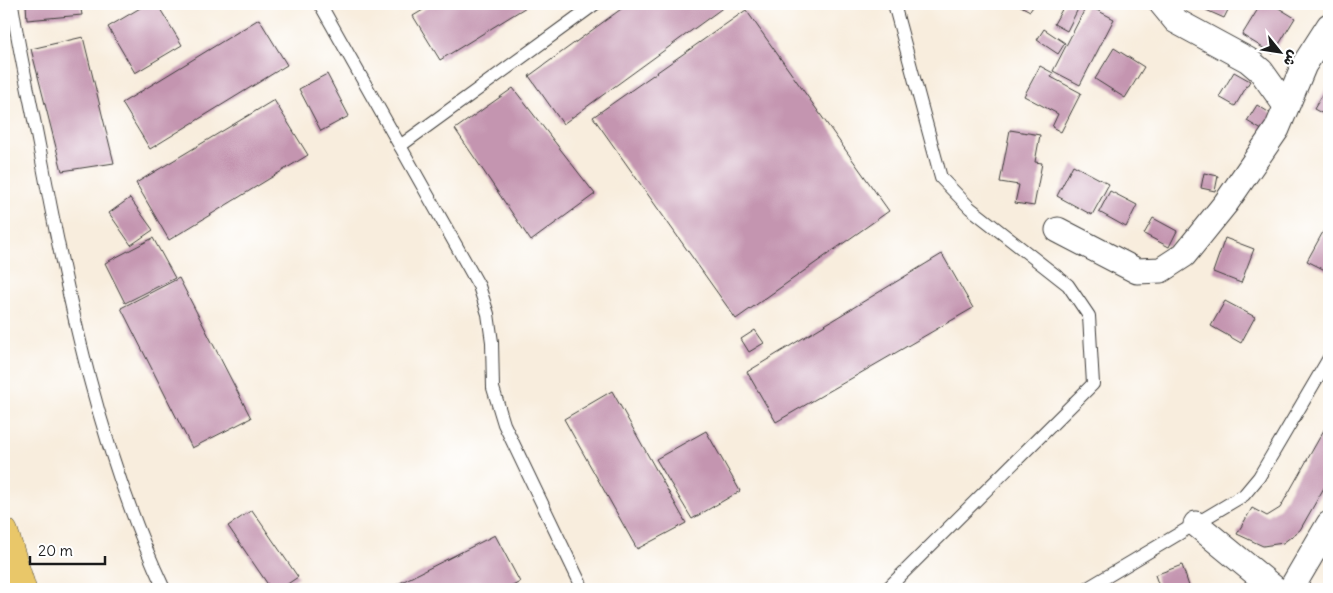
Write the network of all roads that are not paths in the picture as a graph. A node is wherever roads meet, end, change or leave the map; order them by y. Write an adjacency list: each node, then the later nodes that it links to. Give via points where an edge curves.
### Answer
1 (12, 4): 15 (lane, via 56,238 85,363 118,471)
2 (320, 4): 8 (lane)
3 (595, 4): 8 (lane)
4 (894, 4): 17 (lane, via 941,178 970,208 1068,285 1089,316 1093,384)
5 (1162, 4): 7 (street, via 1176,21 1248,60 1261,71)
6 (1329, 26): 7 (street, via 1304,65)
7 (1286, 106): 9 (street, via 1277,130 1226,203 1184,255 1162,270 1137,271)
8 (400, 146): 16 (lane, via 479,286 492,342 493,388 504,424)
9 (1058, 230)
10 (1329, 358): 11 (lane, via 1259,477 1244,495)
11 (1196, 524): 18 (lane); 19 (street)
12 (1329, 524): 20 (street)
13 (4, 532): 14 (main road)
14 (22, 589)
15 (164, 589)
16 (583, 589)
17 (887, 589)
18 (1086, 589)
19 (1275, 589)
20 (1291, 589)

